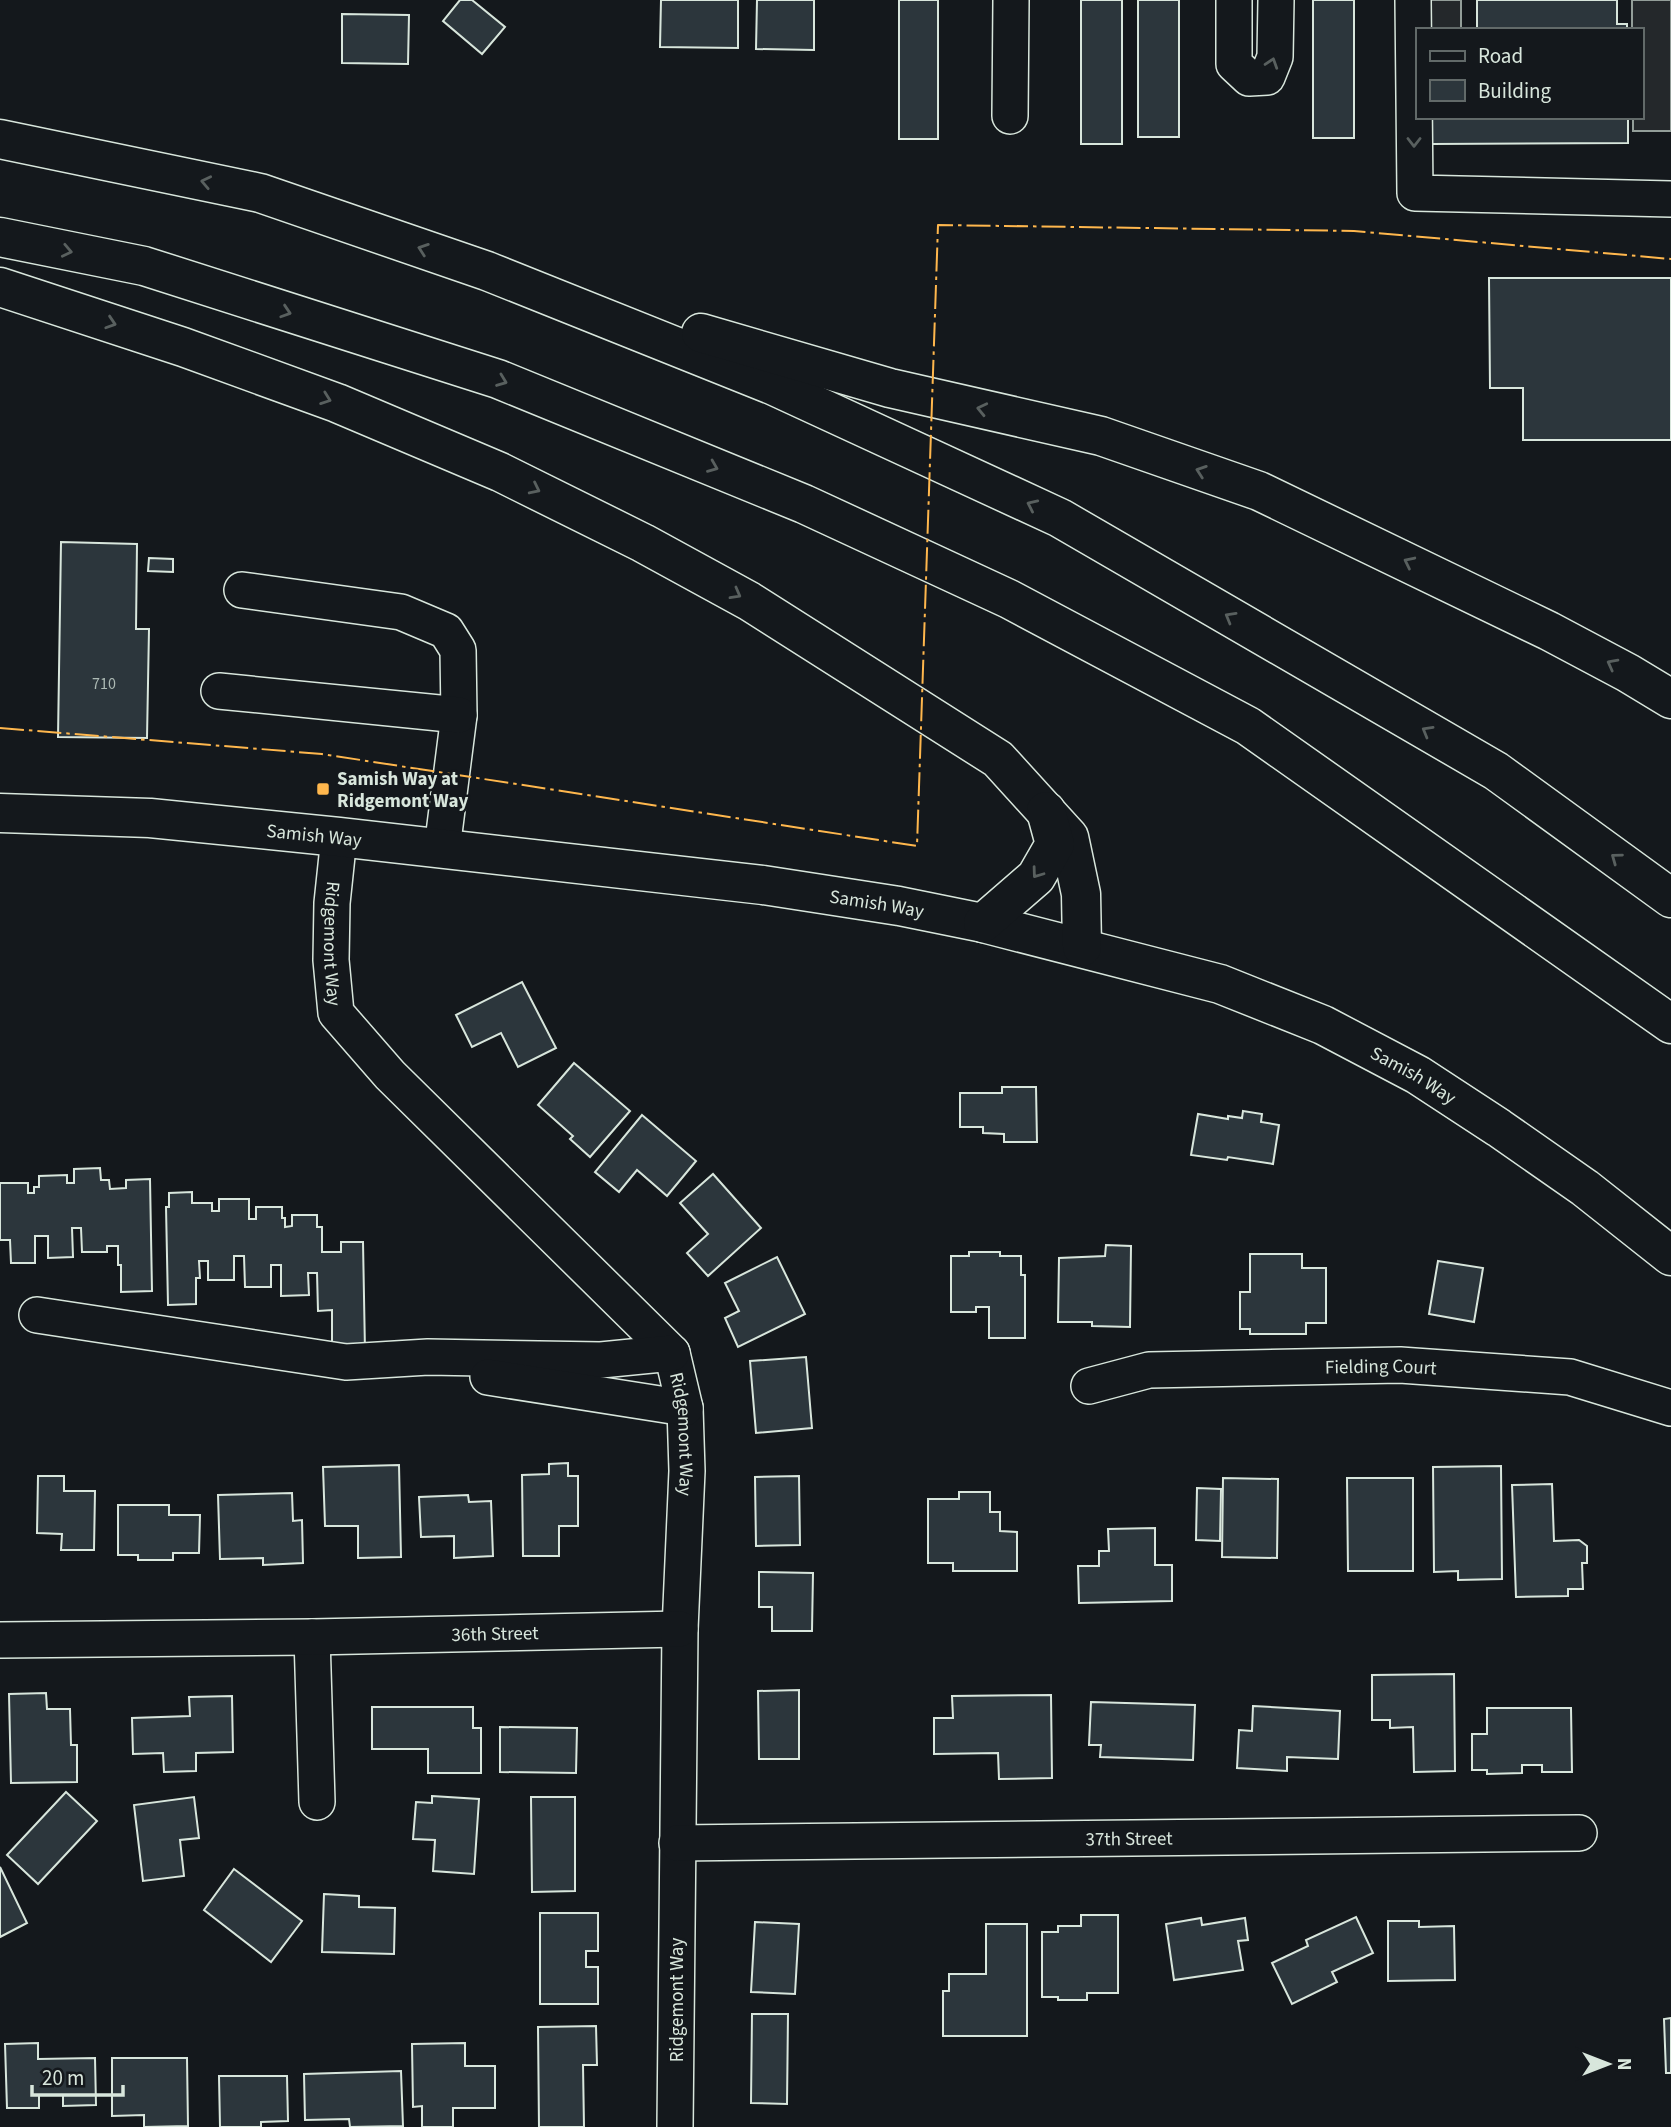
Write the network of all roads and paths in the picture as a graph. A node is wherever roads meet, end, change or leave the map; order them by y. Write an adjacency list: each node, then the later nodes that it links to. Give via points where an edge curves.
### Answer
1 (1011, 0): 5 (street)
2 (1234, 0): 3 (street, one-way to 3, via 1234,64 1249,78 1267,77 1275,57)
3 (1276, 0)
4 (1413, 0): 7 (street, one-way to 7, via 1415,192)
5 (1010, 116)
6 (0, 139): 9 (main road, one-way to 6, via 260,193)
7 (1671, 199)
8 (0, 237): 22 (main road, one-way to 22, via 144,266 498,379 804,503 1009,599 1248,726)
9 (487, 271): 13 (main road, one-way to 9, via 1549,631 1259,491 1101,436 890,388); 19 (main road, one-way to 9, via 1496,771 1060,518 772,385)
10 (0, 287): 15 (main road, one-way to 15, via 337,403 500,472 643,543 749,601 998,759)
11 (242, 590): 14 (street, via 401,612 446,631 458,650)
12 (219, 691): 14 (street)
13 (1671, 699)
14 (459, 715): 18 (street)
15 (1046, 811): 20 (main road, one-way to 20, via 1055,844 1036,877); 21 (main road, via 1069,837 1081,894)
16 (0, 813): 17 (main road, Samish Way, via 150,818)
17 (339, 837): 18 (main road, Samish Way); 25 (street, Ridgemont Way, via 331,949 336,1013 390,1075)
18 (442, 849): 20 (main road, Samish Way, via 763,885)
19 (1671, 898)
20 (984, 923): 21 (main road, Samish Way)
21 (1082, 947): 23 (main road, Samish Way, via 1220,984 1323,1026 1418,1075 1586,1188)
22 (1671, 1024)
23 (1671, 1256)
24 (37, 1315): 26 (street, via 346,1362)
25 (672, 1353): 26 (street, via 601,1360); 28 (street, Ridgemont Way)
26 (428, 1357): 28 (street, via 466,1374)
27 (1089, 1386): 29 (street, Fielding Court, via 1149,1370 1399,1365 1570,1377)
28 (685, 1408): 30 (street, Ridgemont Way)
29 (1671, 1408)
30 (680, 1629): 31 (street, 36th Street); 35 (street, Ridgemont Way)
31 (312, 1637): 32 (street, 36th Street); 33 (street)
32 (0, 1640)
33 (317, 1802)
34 (1579, 1833): 35 (street, 37th Street)
35 (677, 1843): 36 (street, Ridgemont Way)
36 (675, 2127)

